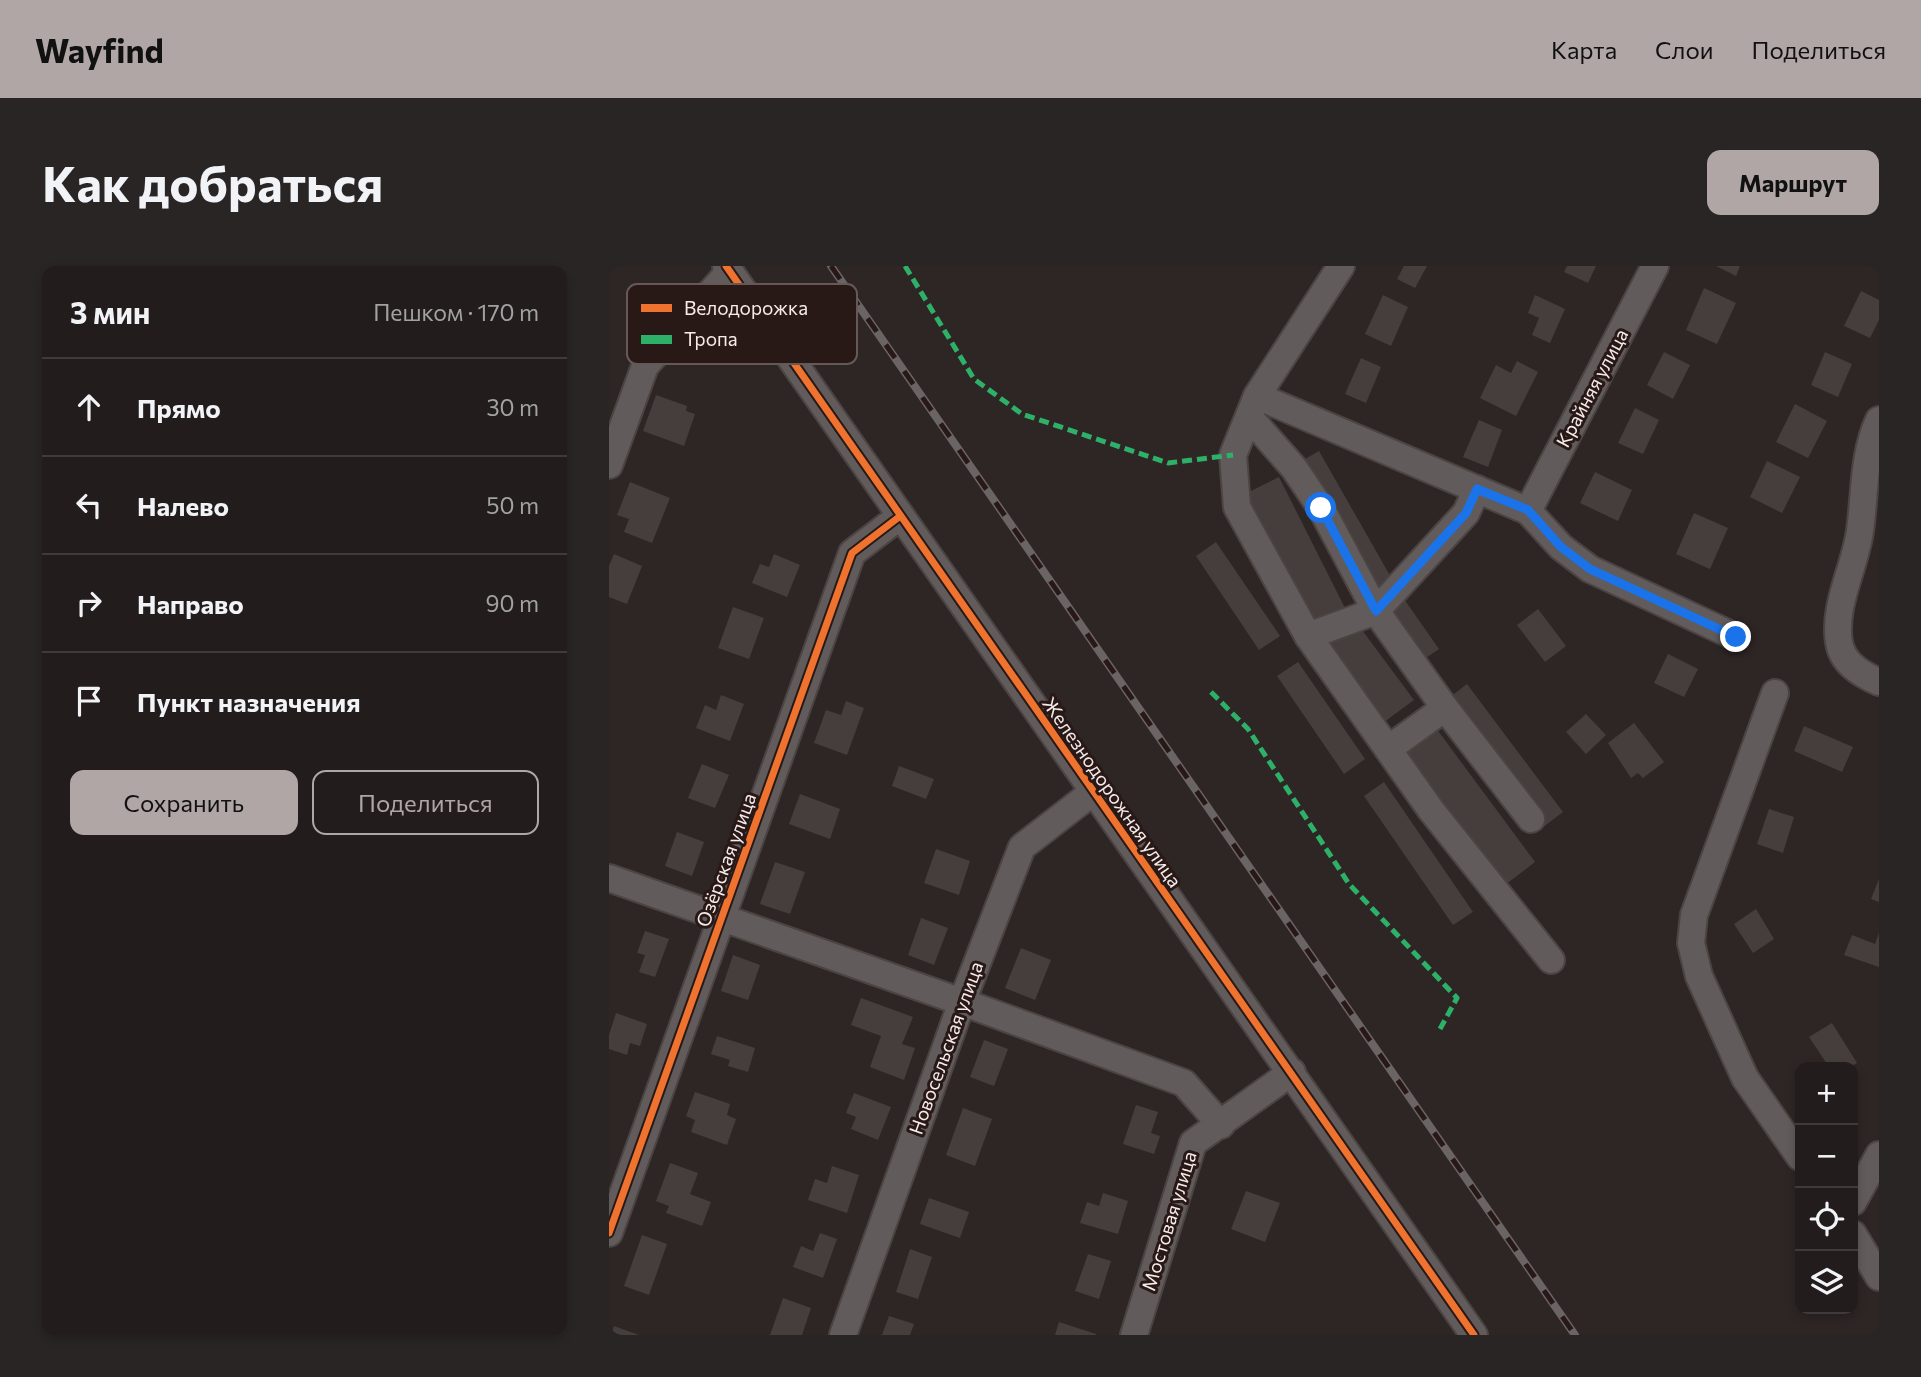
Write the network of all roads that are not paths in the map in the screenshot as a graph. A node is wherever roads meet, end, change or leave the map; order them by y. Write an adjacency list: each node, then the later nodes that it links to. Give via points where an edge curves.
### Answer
1 (1655, 266): 12 (street, Крайняя улица)
2 (1337, 268): 8 (street)
3 (727, 269): 4 (street); 5 (street, Железнодорожная улица)
4 (714, 284)
5 (737, 284)
6 (647, 364): 10 (street)
7 (793, 364): 13 (street, Железнодорожная улица)
8 (1253, 407): 11 (street); 14 (street, via 1321,508); 15 (street, via 1233,455 1237,507)
9 (1879, 420): 17 (street, via 1839,618 1839,643 1845,660)
10 (609, 465)
11 (1477, 489): 12 (street); 14 (street, via 1466,513)
12 (1528, 510): 16 (street, via 1561,547 1590,569)
13 (899, 517): 21 (street, Железнодорожная улица); 24 (street, Озёрская улица, via 852,553)
14 (1376, 611): 15 (street); 19 (street)
15 (1308, 636): 20 (street)
16 (1736, 637)
17 (1873, 679)
18 (1775, 693): 29 (street, via 1694,915 1691,943 1699,976 1745,1078)
19 (1445, 708): 20 (street); 22 (street)
20 (1388, 749): 25 (street)
21 (1093, 792): 26 (street, Новосельская улица, via 1022,847); 27 (street, Железнодорожная улица)
22 (1531, 819)
23 (609, 878): 24 (street)
24 (722, 918): 26 (street); 32 (street, Озёрская улица)
25 (1551, 960)
26 (963, 1002): 28 (street, via 1184,1083); 35 (street, Новосельская улица)
27 (1292, 1073): 28 (street, Мостовая улица); 37 (street, Железнодорожная улица)
28 (1221, 1125): 36 (street, Мостовая улица, via 1193,1143)
29 (1795, 1150)
30 (1879, 1155): 31 (street)
31 (1858, 1193)
32 (609, 1233)
33 (1858, 1242): 34 (street)
34 (1879, 1277)
35 (843, 1335)
36 (1134, 1335)
37 (1474, 1335)

